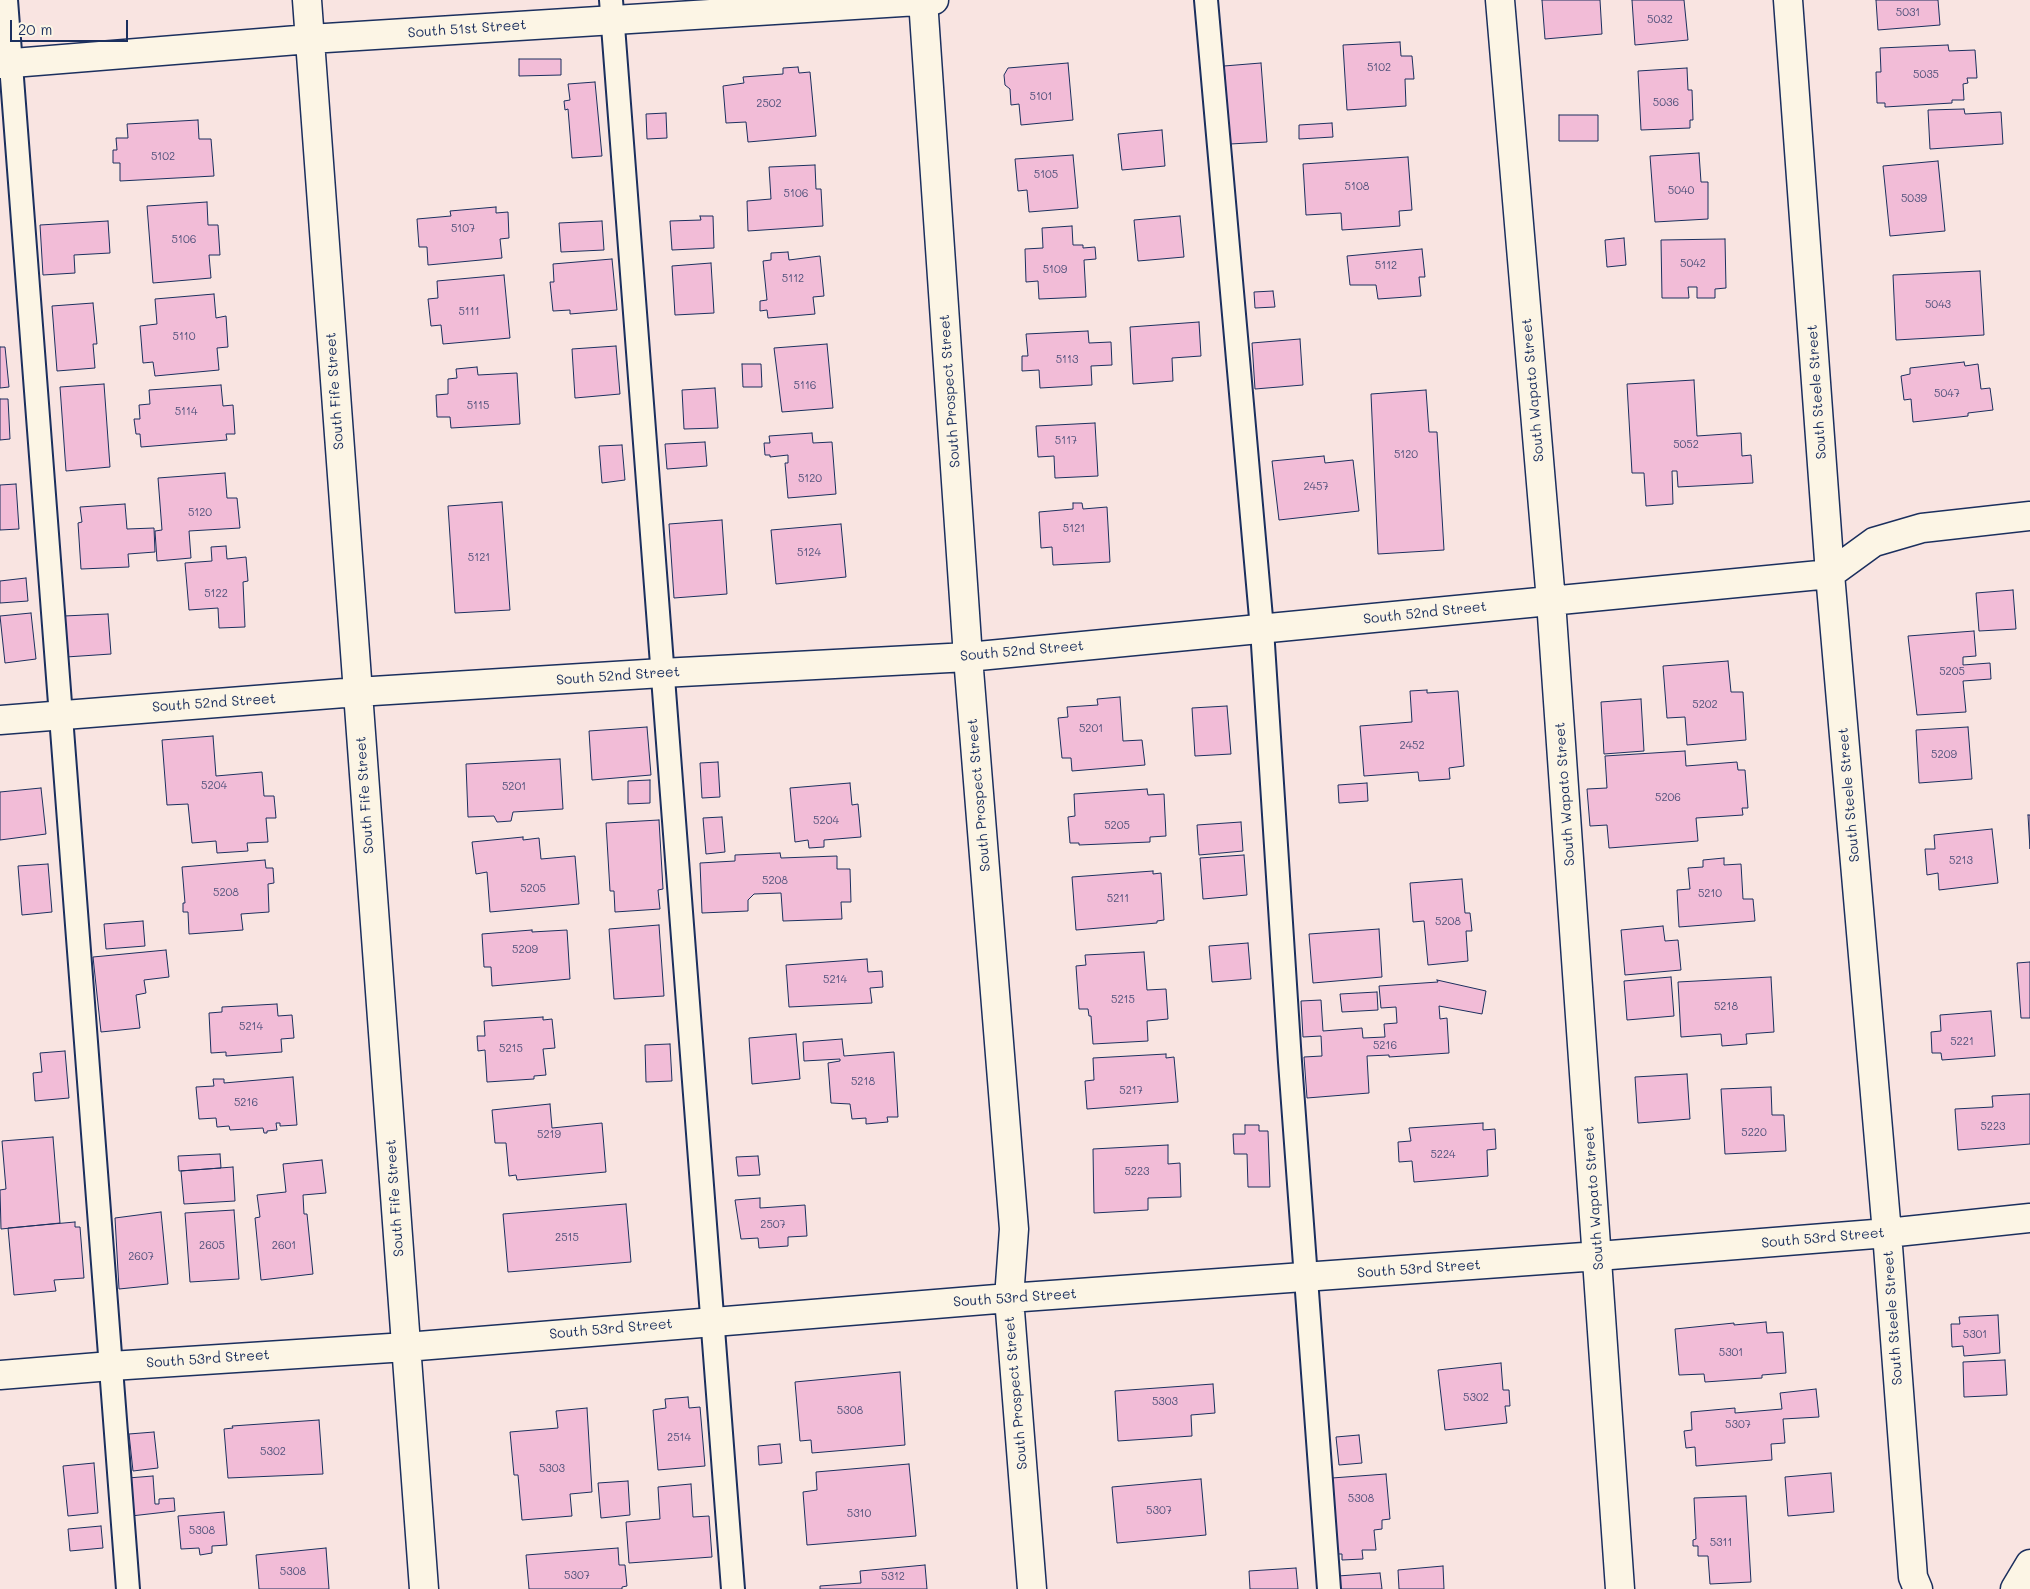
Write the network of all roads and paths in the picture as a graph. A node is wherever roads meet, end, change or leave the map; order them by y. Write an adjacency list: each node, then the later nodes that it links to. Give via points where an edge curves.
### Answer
1 (6, 0): 9 (lane)
2 (306, 0): 8 (street, South Fife Street)
3 (927, 0): 7 (street, South 51st Street); 14 (street, South Prospect Street)
4 (1206, 0): 13 (lane)
5 (1500, 0): 12 (street, South Wapato Street)
6 (1788, 0): 11 (street, South Steele Street)
7 (612, 10): 8 (street, South 51st Street); 15 (lane)
8 (310, 39): 9 (street, South 51st Street); 16 (street, South Fife Street)
9 (5, 63): 17 (lane)
10 (2030, 516): 11 (street, via 1922,528 1874,542)
11 (1830, 574): 12 (street, South 52nd Street); 20 (street, South Steele Street)
12 (1551, 600): 13 (street, South 52nd Street); 21 (street, South Wapato Street)
13 (1262, 629): 14 (street, South 52nd Street); 22 (lane)
14 (968, 657): 15 (street, South 52nd Street); 23 (street, South Prospect Street, via 1014,1229)
15 (662, 672): 16 (street, South 52nd Street); 24 (lane)
16 (357, 692): 17 (street, South 52nd Street); 25 (street, South Fife Street)
17 (61, 715): 18 (street, South 52nd Street); 26 (lane)
18 (0, 720)
19 (2030, 1218): 20 (street, South 53rd Street)
20 (1887, 1233): 21 (street, South 53rd Street); 35 (street, South Steele Street, via 1913,1577)
21 (1598, 1256): 22 (street, South 53rd Street); 34 (street, South Wapato Street)
22 (1305, 1278): 23 (street, South 53rd Street); 33 (lane)
23 (1009, 1298): 24 (street, South 53rd Street); 32 (street, South Prospect Street)
24 (712, 1321): 25 (street, South 53rd Street); 31 (lane)
25 (406, 1347): 26 (street, South 53rd Street); 30 (street, South Fife Street)
26 (111, 1366): 27 (street, South 53rd Street); 29 (lane)
27 (0, 1375)
28 (2030, 1564): 36 (street)
29 (128, 1589)
30 (424, 1589)
31 (733, 1589)
32 (1032, 1589)
33 (1329, 1589)
34 (1620, 1589)
35 (1918, 1589)
36 (2015, 1589)

